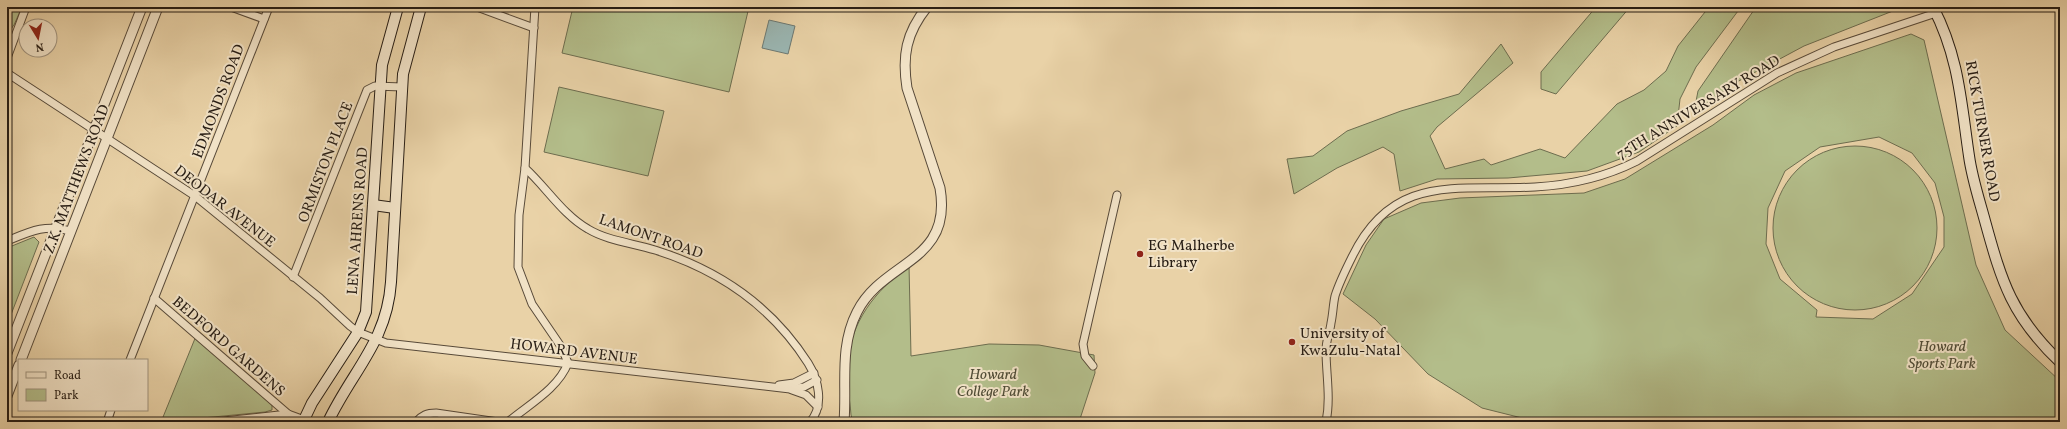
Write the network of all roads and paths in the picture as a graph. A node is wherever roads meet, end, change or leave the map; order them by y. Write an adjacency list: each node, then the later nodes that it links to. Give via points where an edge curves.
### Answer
1 (26, 7): 14 (street)
2 (142, 7): 18 (street, Z.K. MATTHEWS ROAD)
3 (158, 7): 19 (street, Z.K. MATTHEWS ROAD)
4 (231, 7): 12 (street)
5 (269, 7): 12 (street, EDMONDS ROAD)
6 (398, 7): 16 (main road, LENA AHRENS ROAD, via 382,65)
7 (421, 7): 17 (main road, via 405,60)
8 (477, 7): 13 (street)
9 (535, 7): 13 (street)
10 (927, 7): 55 (street, via 909,37 904,75 940,188 943,205 941,220 933,238 921,252 874,290 858,310 845,352)
11 (1935, 10): 35 (main road, RICK TURNER ROAD, via 1953,54 1974,180 2003,281 2026,326); 56 (street, 75TH ANNIVERSARY ROAD, via 1834,47 1777,73 1620,170 1550,186 1444,188 1415,195 1392,206 1362,236 1335,294 1327,343 1329,402)
12 (264, 19): 22 (street, EDMONDS ROAD)
13 (534, 28): 20 (street)
14 (7, 58)
15 (7, 73): 18 (street, DEODAR AVENUE)
16 (381, 85): 17 (street); 23 (main road, LENA AHRENS ROAD); 28 (street, ORMISTON PLACE, via 367,90 363,98)
17 (402, 87): 24 (main road)
18 (94, 130): 19 (street, DEODAR AVENUE); 25 (street, Z.K. MATTHEWS ROAD)
19 (107, 138): 22 (street, DEODAR AVENUE); 26 (street, Z.K. MATTHEWS ROAD)
20 (525, 168): 36 (street, via 519,215 518,267 532,304 562,348); 39 (street, LAMONT ROAD, via 587,229 606,237 673,255 702,267 732,284 779,326 798,348)
21 (1117, 195): 37 (street, via 1083,344 1084,356)
22 (195, 196): 28 (street, DEODAR AVENUE); 29 (street, EDMONDS ROAD)
23 (373, 206): 24 (main road); 30 (main road, LENA AHRENS ROAD, via 366,312)
24 (396, 208): 31 (main road, via 390,300 384,325)
25 (56, 227): 26 (street); 27 (street, via 37,229); 32 (street, Z.K. MATTHEWS ROAD)
26 (71, 231): 33 (street, Z.K. MATTHEWS ROAD)
27 (7, 241)
28 (293, 277): 30 (street, DEODAR AVENUE)
29 (154, 298): 34 (street, EDMONDS ROAD); 46 (street, BEDFORD GARDENS)
30 (358, 332): 31 (street, HOWARD AVENUE); 47 (main road, LENA AHRENS ROAD)
31 (376, 340): 36 (street, HOWARD AVENUE); 50 (main road)
32 (7, 353)
33 (21, 359)
34 (130, 359)
35 (2060, 362)
36 (568, 363): 41 (street, HOWARD AVENUE); 53 (street, via 554,384)
37 (1093, 366)
38 (18, 368): 43 (street)
39 (814, 373): 40 (street, LAMONT ROAD); 41 (street, HOWARD AVENUE, via 794,383)
40 (817, 380): 42 (street, HOWARD AVENUE); 44 (street)
41 (770, 387): 42 (street, HOWARD AVENUE)
42 (790, 389): 44 (street, HOWARD AVENUE, via 806,395)
43 (7, 396)
44 (818, 407): 54 (street)
45 (111, 411): 48 (street)
46 (288, 414): 47 (street, BEDFORD GARDENS); 49 (street, BEDFORD GARDENS)
47 (305, 421)
48 (107, 422)
49 (214, 422)
50 (328, 422)
51 (416, 422): 52 (street, via 421,416 436,413)
52 (498, 422)
53 (508, 422)
54 (810, 422)
55 (844, 422)
56 (1326, 422)

